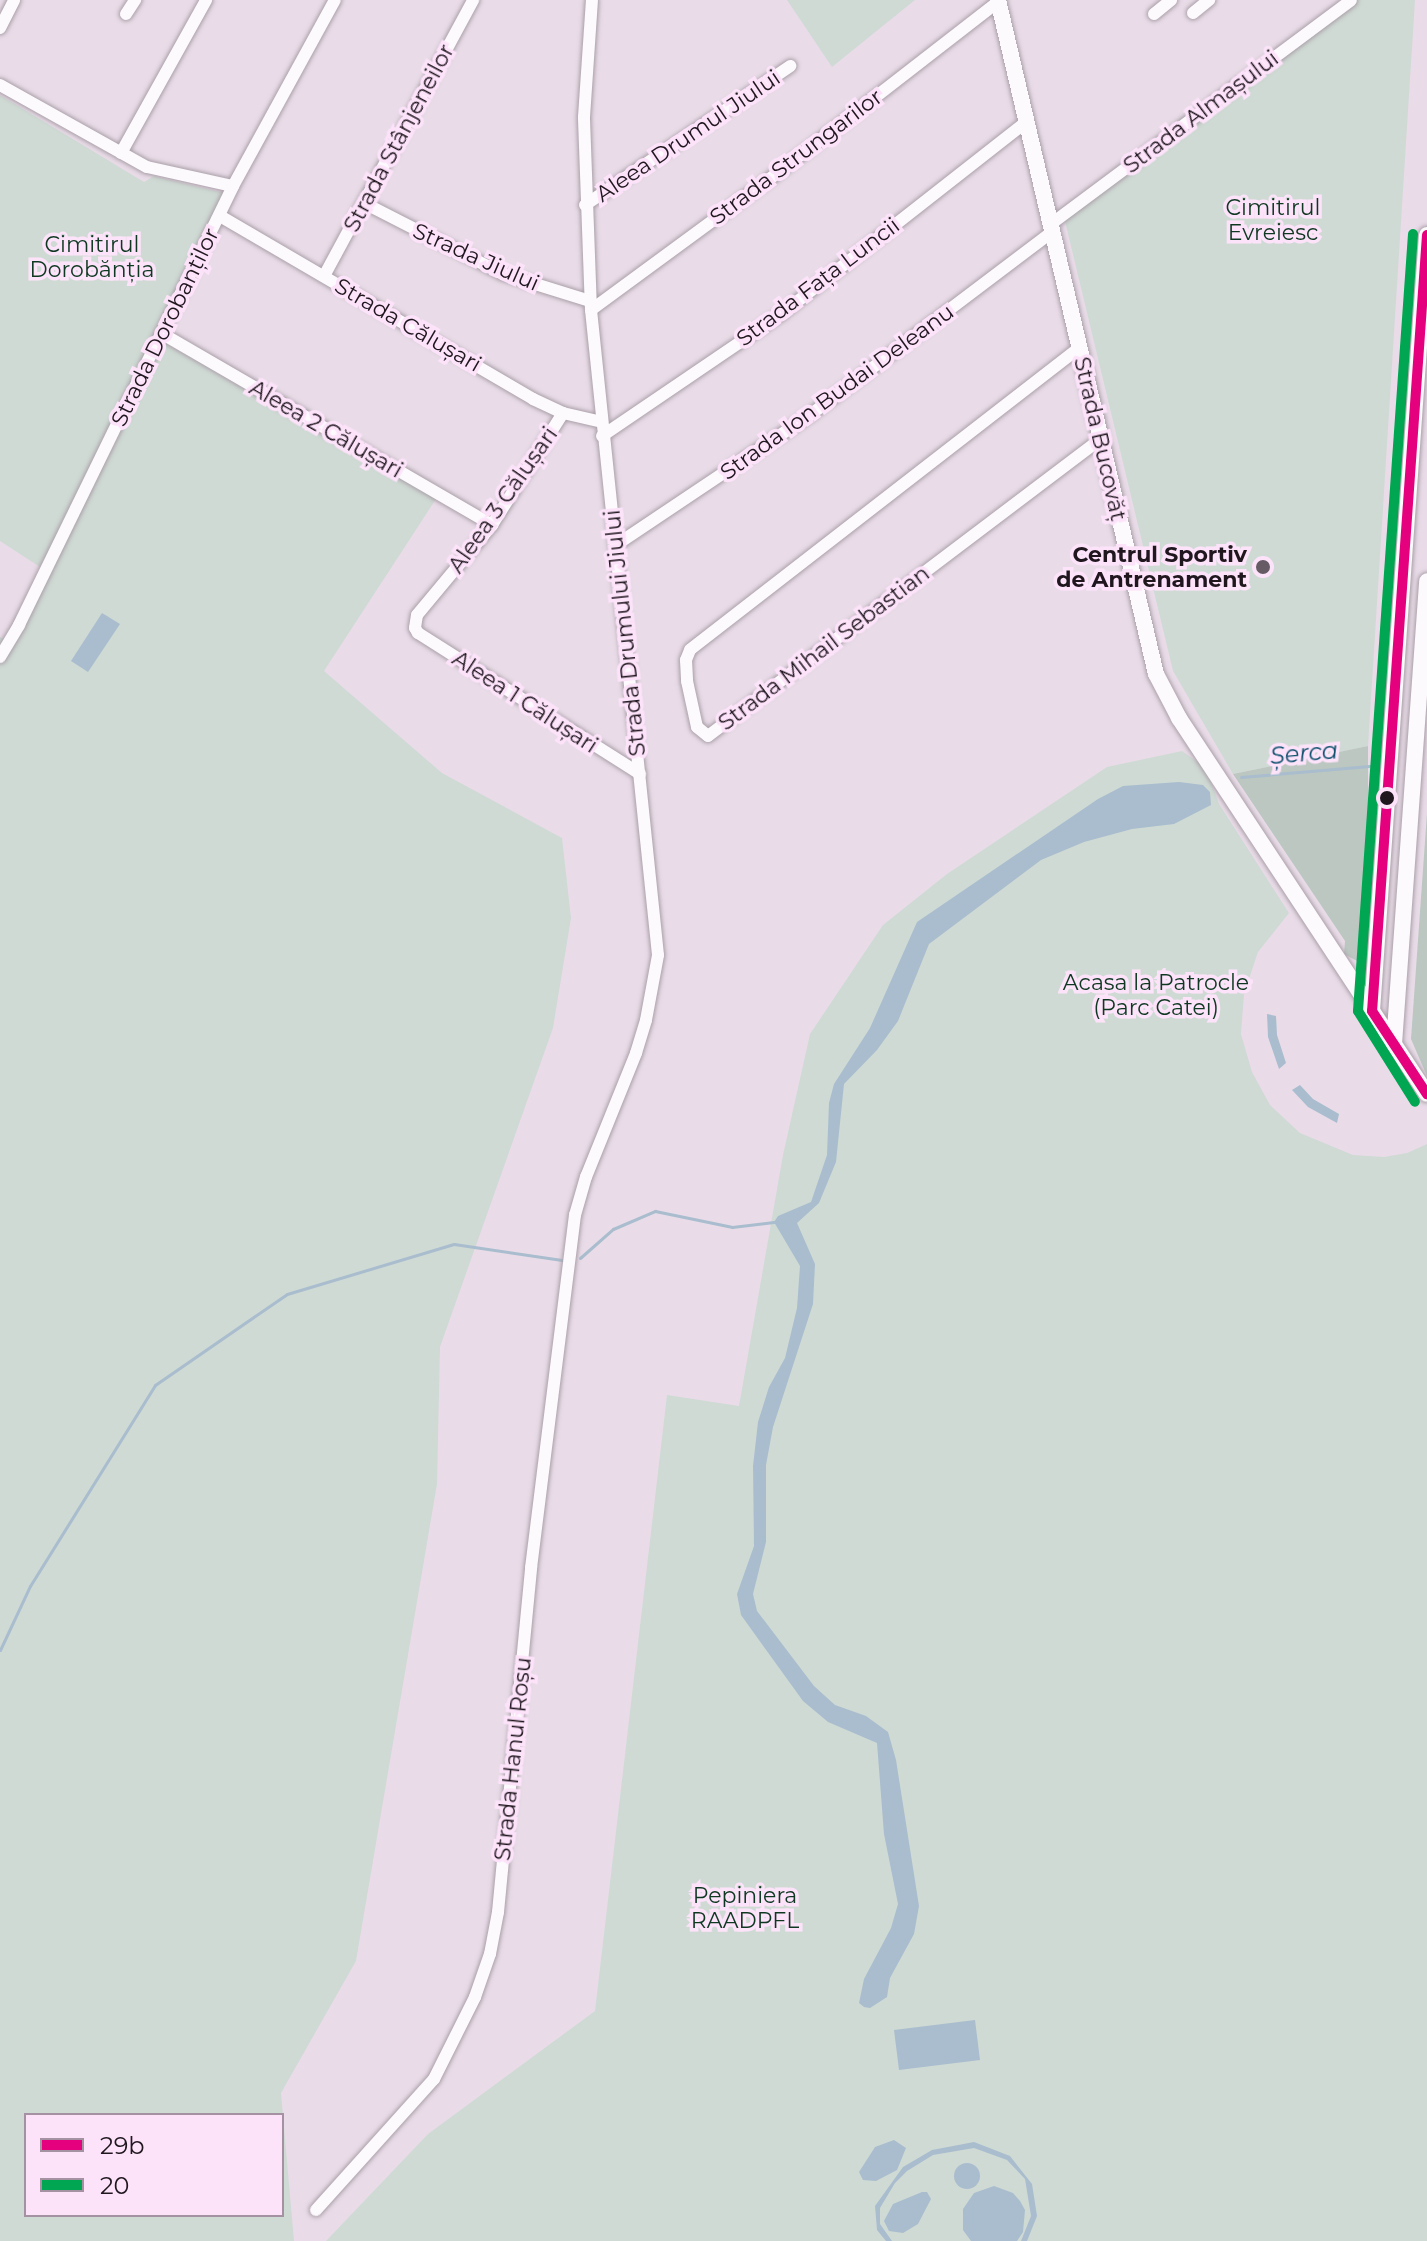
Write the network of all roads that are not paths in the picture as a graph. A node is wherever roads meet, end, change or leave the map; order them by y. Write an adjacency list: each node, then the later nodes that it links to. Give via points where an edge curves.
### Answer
1 (14, 0): 14 (street)
2 (135, 0): 12 (street)
3 (206, 0): 18 (street)
4 (335, 0): 19 (street, Strada Dorobanților)
5 (473, 0): 20 (street, Strada Stânjeneilor)
6 (592, 0): 21 (street, Strada Drumului Jiului, via 584,117)
7 (998, 0): 17 (main road, Strada Bucovăț); 26 (street, Strada Strungarilor, via 780,171)
8 (1171, 0): 13 (street)
9 (1209, 0): 11 (street)
10 (1351, 0): 23 (street, Strada Almașului)
11 (1193, 13)
12 (126, 14)
13 (1154, 14)
14 (0, 28)
15 (790, 66): 21 (street, Aleea Drumul Jiului)
16 (0, 85): 18 (street)
17 (1027, 121): 23 (main road, Strada Bucovăț); 31 (street, Strada Fața Luncii, via 780,315)
18 (121, 153): 19 (street, via 147,167)
19 (233, 186): 22 (street, Strada Dorobanților)
20 (366, 204): 25 (street, Strada Stânjeneilor); 26 (street, Strada Jiului, via 503,274)
21 (585, 205): 26 (street, Strada Drumului Jiului)
22 (220, 216): 25 (street, Strada Călușari); 27 (street, Strada Dorobanților)
23 (1052, 228): 28 (main road, Strada Bucovăț); 34 (street, Strada Ion Budai Deleanu, via 810,415)
24 (1427, 235): 40 (main road)
25 (324, 276): 29 (street, Strada Călușari)
26 (591, 306): 30 (street, Strada Drumului Jiului)
27 (161, 333): 33 (street, Aleea 2 Călușari); 37 (street, Strada Dorobanților)
28 (1079, 348): 32 (main road, Strada Bucovăț); 32 (street, Strada Mihail Sebastian, via 690,650 687,681 697,727 708,736)
29 (563, 413): 30 (street, Strada Călușari); 33 (street, Aleea 3 Călușari)
30 (601, 422): 31 (street, Strada Drumului Jiului)
31 (602, 436): 34 (street, Strada Drumului Jiului)
32 (1100, 440): 40 (main road, Strada Bucovăț, via 1148,648 1166,696)
33 (492, 525): 36 (street, Aleea 3 Călușari)
34 (616, 545): 39 (street, Strada Drumului Jiului)
35 (1427, 581): 38 (main road)
36 (414, 625): 39 (street, Aleea 1 Călușari, via 418,633)
37 (0, 657)
38 (1422, 713): 41 (main road)
39 (640, 774): 43 (street, Strada Drumului Jiului, via 658,955 636,1053 579,1202)
40 (1372, 1011): 41 (main road, Strada Bucovăț)
41 (1394, 1044): 42 (main road, Strada Bucovăț)
42 (1427, 1094)
43 (572, 1253): 44 (street, Strada Hanul Roșu, via 531,1568 490,1954 434,2079)
44 (316, 2210)

